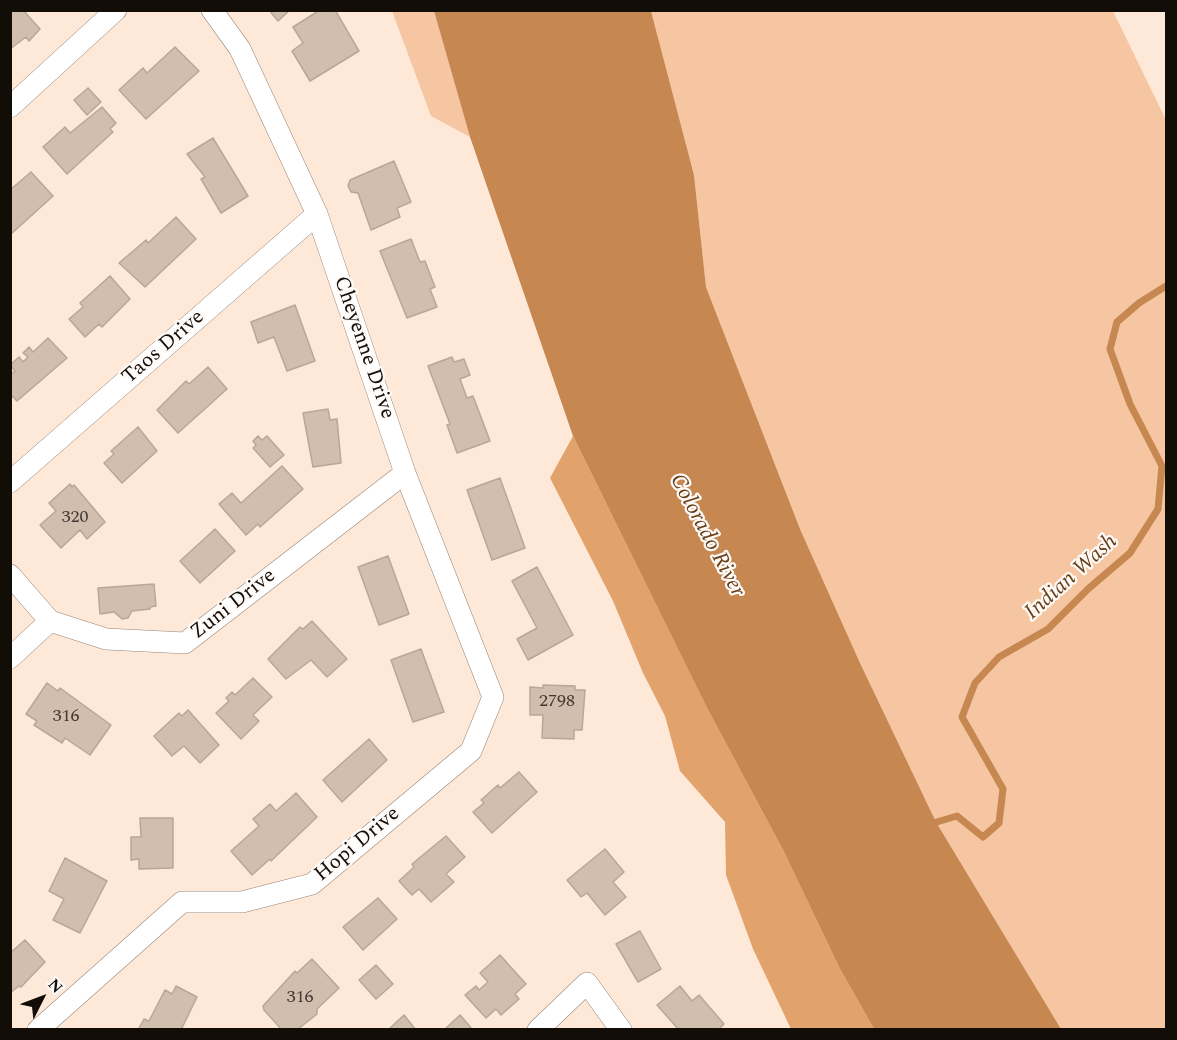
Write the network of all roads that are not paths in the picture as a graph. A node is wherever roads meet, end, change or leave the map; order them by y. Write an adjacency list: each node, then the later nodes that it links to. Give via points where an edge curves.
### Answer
1 (116, 10): 3 (street)
2 (212, 10): 4 (street, Cheyenne Drive, via 240,49)
3 (10, 107)
4 (317, 214): 5 (street, Cheyenne Drive); 6 (street, Taos Drive)
5 (405, 473): 8 (street, Zuni Drive, via 185,643 106,639); 10 (street, Cheyenne Drive)
6 (10, 482)
7 (10, 575): 8 (street)
8 (50, 621): 9 (street)
9 (10, 658)
10 (493, 697): 11 (street, Hopi Drive, via 471,751 312,884 242,902 182,902)
11 (38, 1029)
12 (538, 1029): 13 (street, via 587,983)
13 (621, 1029)

